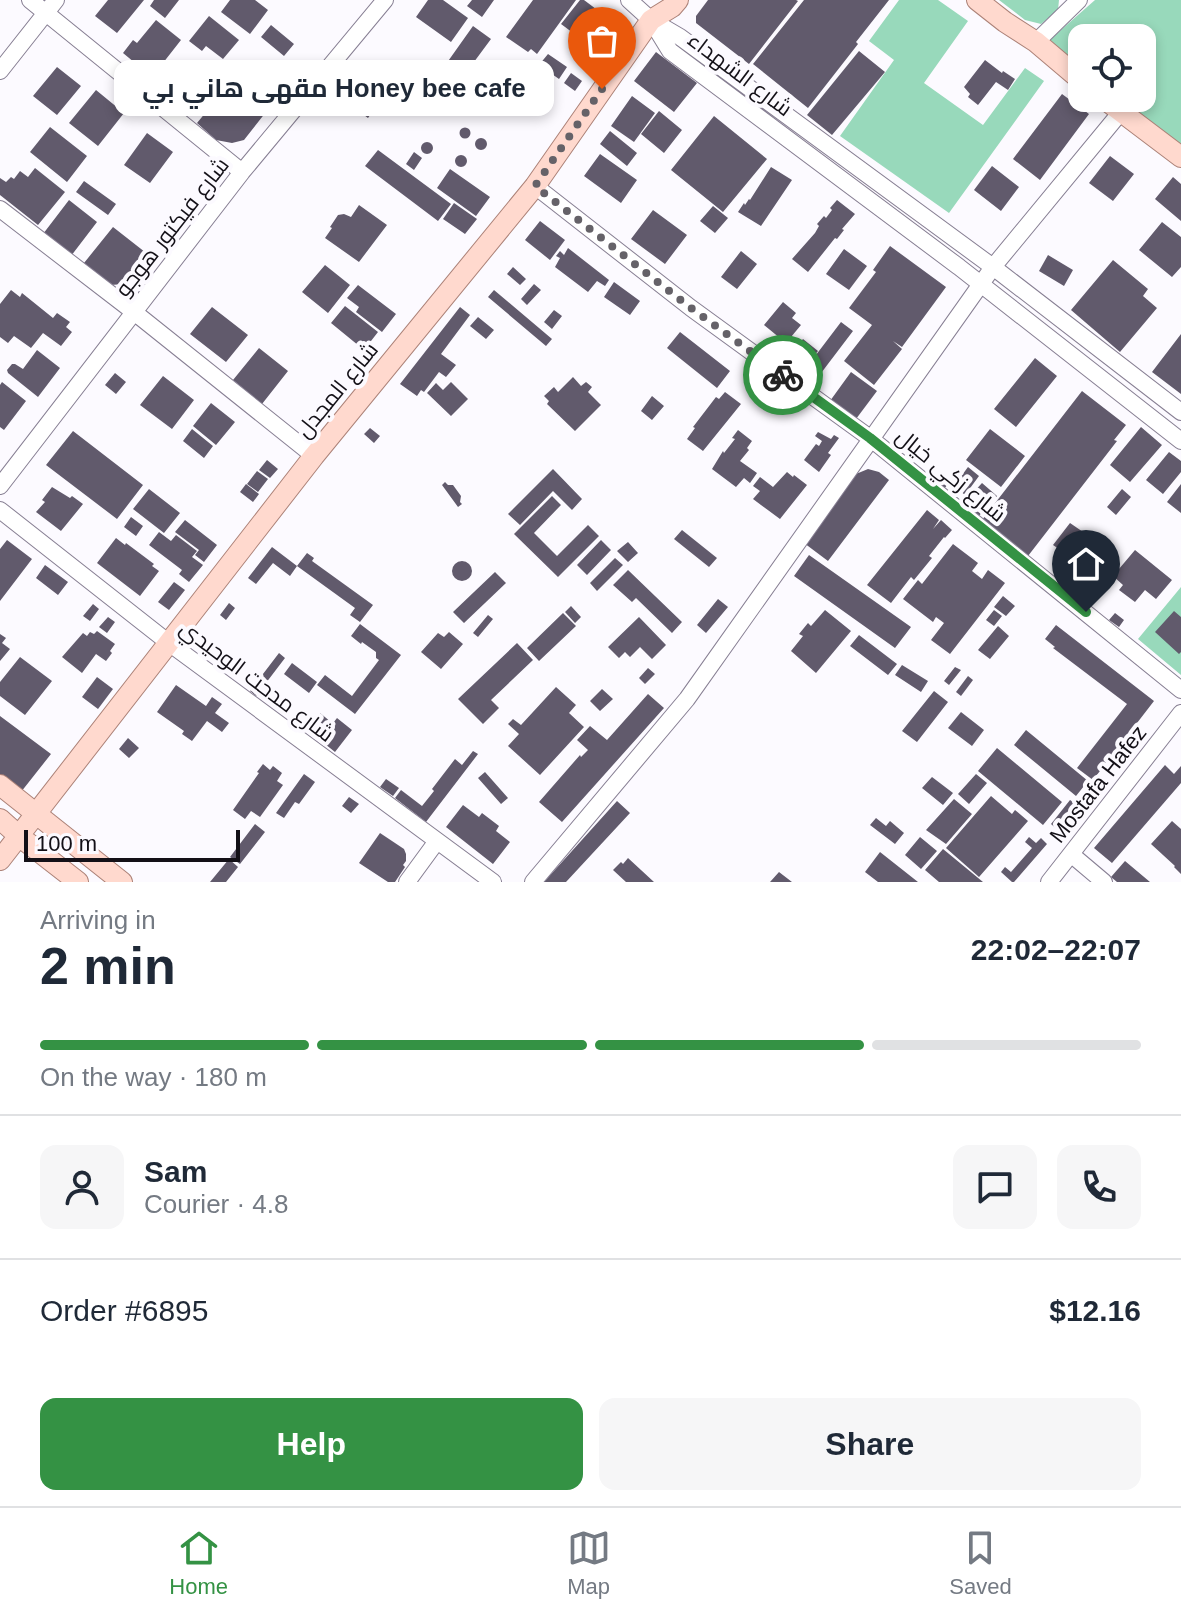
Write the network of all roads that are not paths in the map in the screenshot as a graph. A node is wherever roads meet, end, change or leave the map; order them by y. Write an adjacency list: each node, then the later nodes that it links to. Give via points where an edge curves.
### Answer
1 (30, 0): 8 (street)
2 (385, 0): 15 (street, شارع فيكتور هوجو)
3 (630, 0): 9 (street)
4 (661, 0): 9 (main road)
5 (678, 0): 9 (main road, شارع المجدل)
6 (977, 0): 10 (main road)
7 (1079, 0): 10 (street)
8 (51, 6): 12 (street); 15 (street)
9 (651, 20): 16 (main road, شارع المجدل); 18 (street, شارع الشهداء); 19 (street, شارع الشهداء, via 670,51)
10 (1036, 42): 11 (main road)
11 (1068, 69)
12 (0, 71)
13 (1120, 113): 14 (main road); 18 (street)
14 (1181, 157)
15 (242, 172): 20 (street, شارع فيكتور هوجو)
16 (535, 186): 22 (street, شارع زكي خيال); 24 (main road, شارع المجدل)
17 (0, 209): 20 (street)
18 (993, 267): 19 (street); 21 (street, شارع الشهداء)
19 (981, 284): 22 (street); 23 (street, شارع الشهداء)
20 (134, 312): 24 (street); 25 (street, شارع فيكتور هوجو)
21 (1181, 412)
22 (870, 438): 28 (street, شارع زكي خيال); 41 (street, via 687,699)
23 (1181, 441)
24 (314, 456): 27 (main road, شارع المجدل)
25 (0, 486)
26 (0, 510): 27 (street, شارع مدحت الوحيدي)
27 (169, 643): 31 (main road, شارع المجدل); 34 (street, شارع مدحت الوحيدي)
28 (1181, 690)
29 (1181, 713): 35 (street, Mostafa Hafez)
30 (0, 785): 31 (main road)
31 (36, 815): 33 (main road, شارع المجدل); 38 (main road)
32 (0, 819): 33 (main road)
33 (19, 836): 36 (main road, شارع المجدل); 37 (main road)
34 (437, 841): 39 (street); 40 (street, شارع مدحت الوحيدي)
35 (1072, 855): 42 (street, Mostafa Hafez); 43 (street)
36 (0, 860)
37 (78, 882)
38 (122, 882)
39 (407, 882)
40 (493, 882)
41 (533, 882)
42 (1049, 882)
43 (1104, 882)

